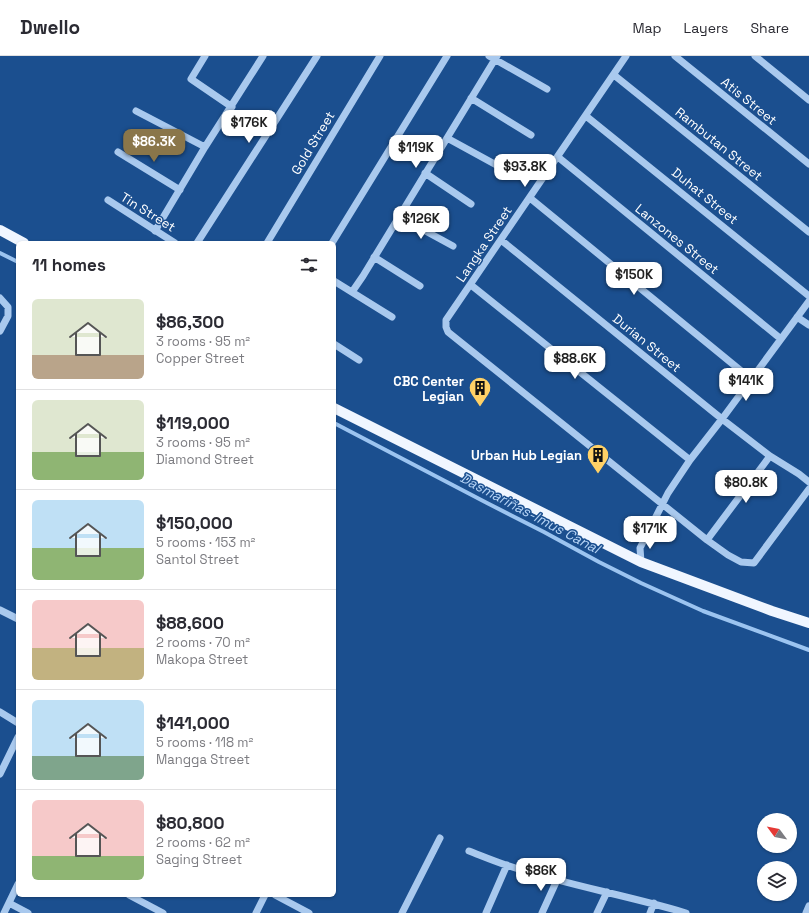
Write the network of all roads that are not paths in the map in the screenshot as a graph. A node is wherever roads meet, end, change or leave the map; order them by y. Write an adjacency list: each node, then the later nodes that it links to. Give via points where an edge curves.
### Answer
1 (205, 56): 14 (street, via 192,80)
2 (263, 56): 14 (street)
3 (317, 56): 36 (street)
4 (380, 56): 37 (street, Gold Street)
5 (447, 56): 38 (street)
6 (626, 56): 10 (street, Langka Street)
7 (675, 56): 22 (street, Atis Street)
8 (755, 56): 13 (street)
9 (494, 57): 11 (street); 12 (street)
10 (614, 75): 16 (street, Langka Street); 32 (street, Rambutan Street)
11 (546, 89)
12 (471, 98): 17 (street); 18 (street)
13 (809, 100)
14 (232, 107): 19 (street)
15 (136, 112): 19 (street)
16 (586, 116): 21 (street, Langka Street); 45 (street, Duhat Street)
17 (531, 135)
18 (447, 138): 23 (street); 24 (street)
19 (204, 147): 25 (street)
20 (118, 152): 25 (street)
21 (558, 157): 26 (street, Langka Street); 52 (street, Lanzones Street)
22 (809, 164)
23 (509, 172)
24 (425, 173): 28 (street); 29 (street)
25 (180, 190): 31 (street)
26 (530, 198): 33 (street, Langka Street); 55 (street)
27 (108, 200): 31 (street, Tin Street)
28 (471, 204)
29 (398, 216): 39 (street); 40 (street)
30 (0, 230): 34 (main road)
31 (155, 231): 35 (street, Tin Street)
32 (809, 232)
33 (501, 240): 42 (street, Langka Street); 57 (street, Durian Street)
34 (20, 241)
35 (172, 241)
36 (198, 241)
37 (268, 241)
38 (333, 241)
39 (453, 246)
40 (374, 257): 43 (street); 44 (street)
41 (336, 282): 44 (street)
42 (471, 285): 59 (street); 62 (street, Langka Street, via 446,320 448,332)
43 (420, 286)
44 (352, 292): 48 (street)
45 (809, 296)
46 (0, 298): 51 (street, via 8,307 8,316)
47 (809, 301): 49 (street)
48 (392, 317)
49 (797, 317): 50 (street); 52 (street)
50 (809, 325)
51 (0, 331)
52 (781, 339): 55 (street)
53 (336, 345): 54 (street)
54 (359, 360)
55 (751, 379): 57 (street)
56 (336, 409): 64 (main road)
57 (722, 419): 58 (street, Durian Street); 59 (street)
58 (770, 456): 60 (street, Durian Street); 63 (street)
59 (690, 460): 62 (street)
60 (809, 482)
61 (809, 489): 63 (street, via 754,563 741,562)
62 (662, 505): 63 (street); 64 (street, via 640,548)
63 (707, 540)
64 (640, 562): 67 (main road)
65 (0, 610): 66 (street)
66 (16, 618)
67 (809, 623)
68 (0, 712): 69 (street)
69 (16, 722)
70 (16, 741): 71 (street)
71 (0, 774)
72 (440, 838): 89 (street)
73 (469, 851): 74 (street)
74 (507, 865): 75 (street); 90 (street)
75 (558, 880): 77 (street); 91 (street)
76 (16, 888): 81 (street)
77 (607, 892): 82 (street); 92 (street)
78 (133, 897): 86 (street)
79 (264, 897): 87 (street)
80 (279, 897): 88 (street)
81 (9, 903): 84 (street); 85 (street)
82 (654, 903): 93 (street); 94 (street)
83 (809, 906): 95 (street)
84 (4, 913)
85 (28, 913)
86 (163, 913)
87 (256, 913)
88 (309, 913)
89 (402, 913)
90 (486, 913)
91 (542, 913)
92 (597, 913)
93 (650, 913)
94 (686, 913)
95 (806, 913)

